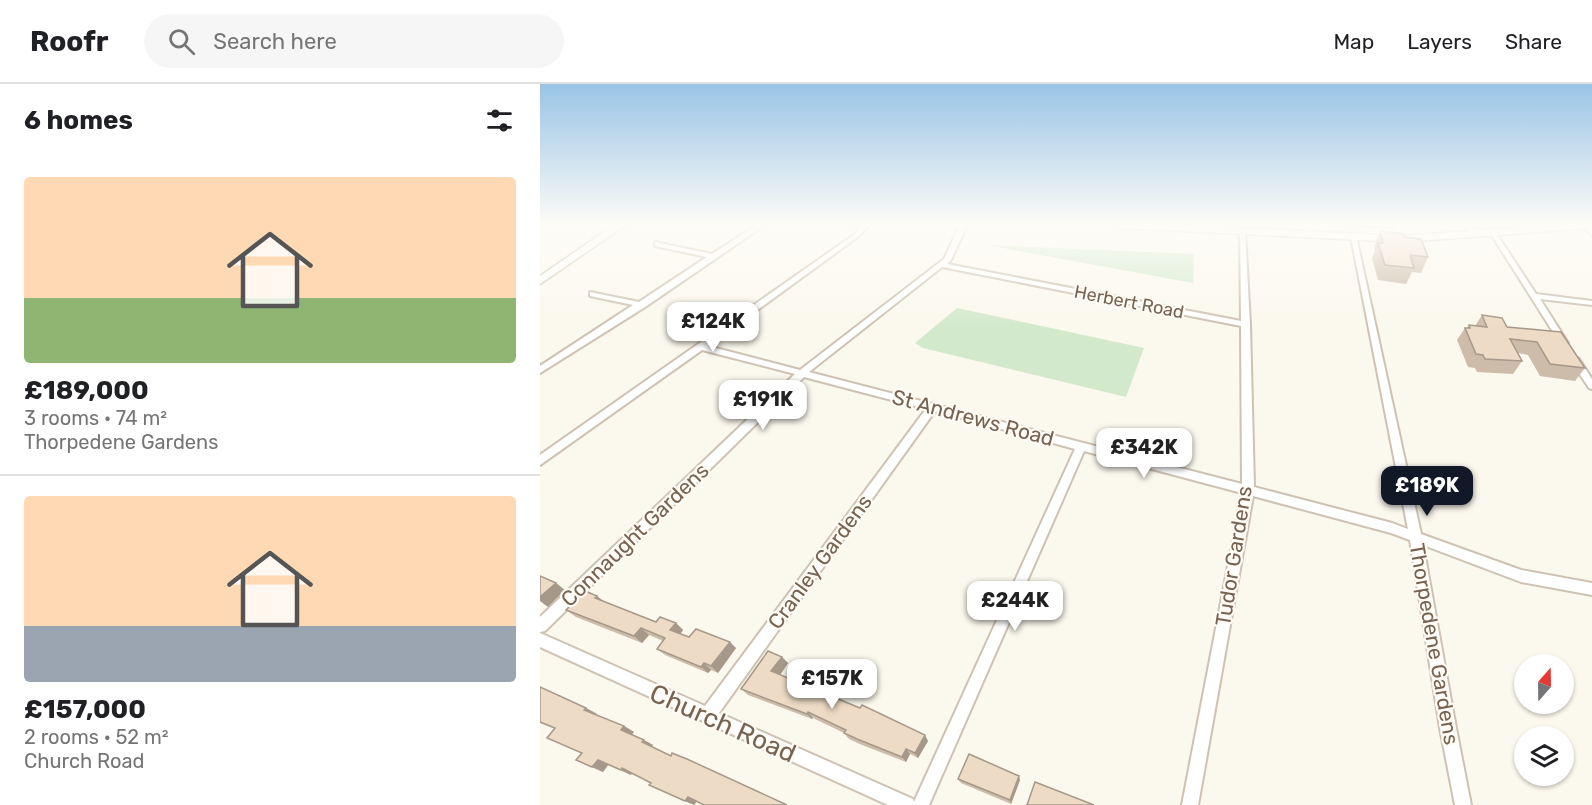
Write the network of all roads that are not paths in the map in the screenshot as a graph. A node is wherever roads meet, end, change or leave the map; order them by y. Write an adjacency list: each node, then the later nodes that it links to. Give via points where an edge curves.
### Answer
1 (572, 259): 9 (street)
2 (712, 259): 13 (street)
3 (823, 259): 15 (street)
4 (948, 259): 8 (street, Connaught Gardens)
5 (1244, 259): 14 (street, Tudor Gardens)
6 (1358, 259): 23 (street, Thorpedene Gardens)
7 (1510, 259): 11 (street)
8 (942, 265): 14 (street, Herbert Road); 17 (street, Connaught Gardens)
9 (540, 281)
10 (592, 294): 13 (street)
11 (1534, 296): 12 (street); 18 (street)
12 (1592, 303)
13 (642, 305): 16 (street)
14 (1246, 325): 22 (street, Tudor Gardens)
15 (699, 346): 17 (street, St Andrews Road); 21 (street)
16 (540, 370)
17 (802, 373): 19 (street, St Andrews Road); 25 (street, Connaught Gardens)
18 (1592, 386)
19 (932, 408): 20 (street, St Andrews Road); 27 (street, Cranley Gardens)
20 (1081, 447): 22 (street, St Andrews Road); 29 (street)
21 (540, 461)
22 (1248, 492): 23 (street, St Andrews Road); 30 (street, Tudor Gardens)
23 (1416, 537): 24 (street, St Andrews Road, via 1521,576); 31 (street, Thorpedene Gardens)
24 (1592, 589)
25 (540, 626)
26 (540, 640): 27 (street, Church Road)
27 (707, 716): 28 (street, Church Road)
28 (907, 805)
29 (921, 805)
30 (1190, 805)
31 (1463, 805)

